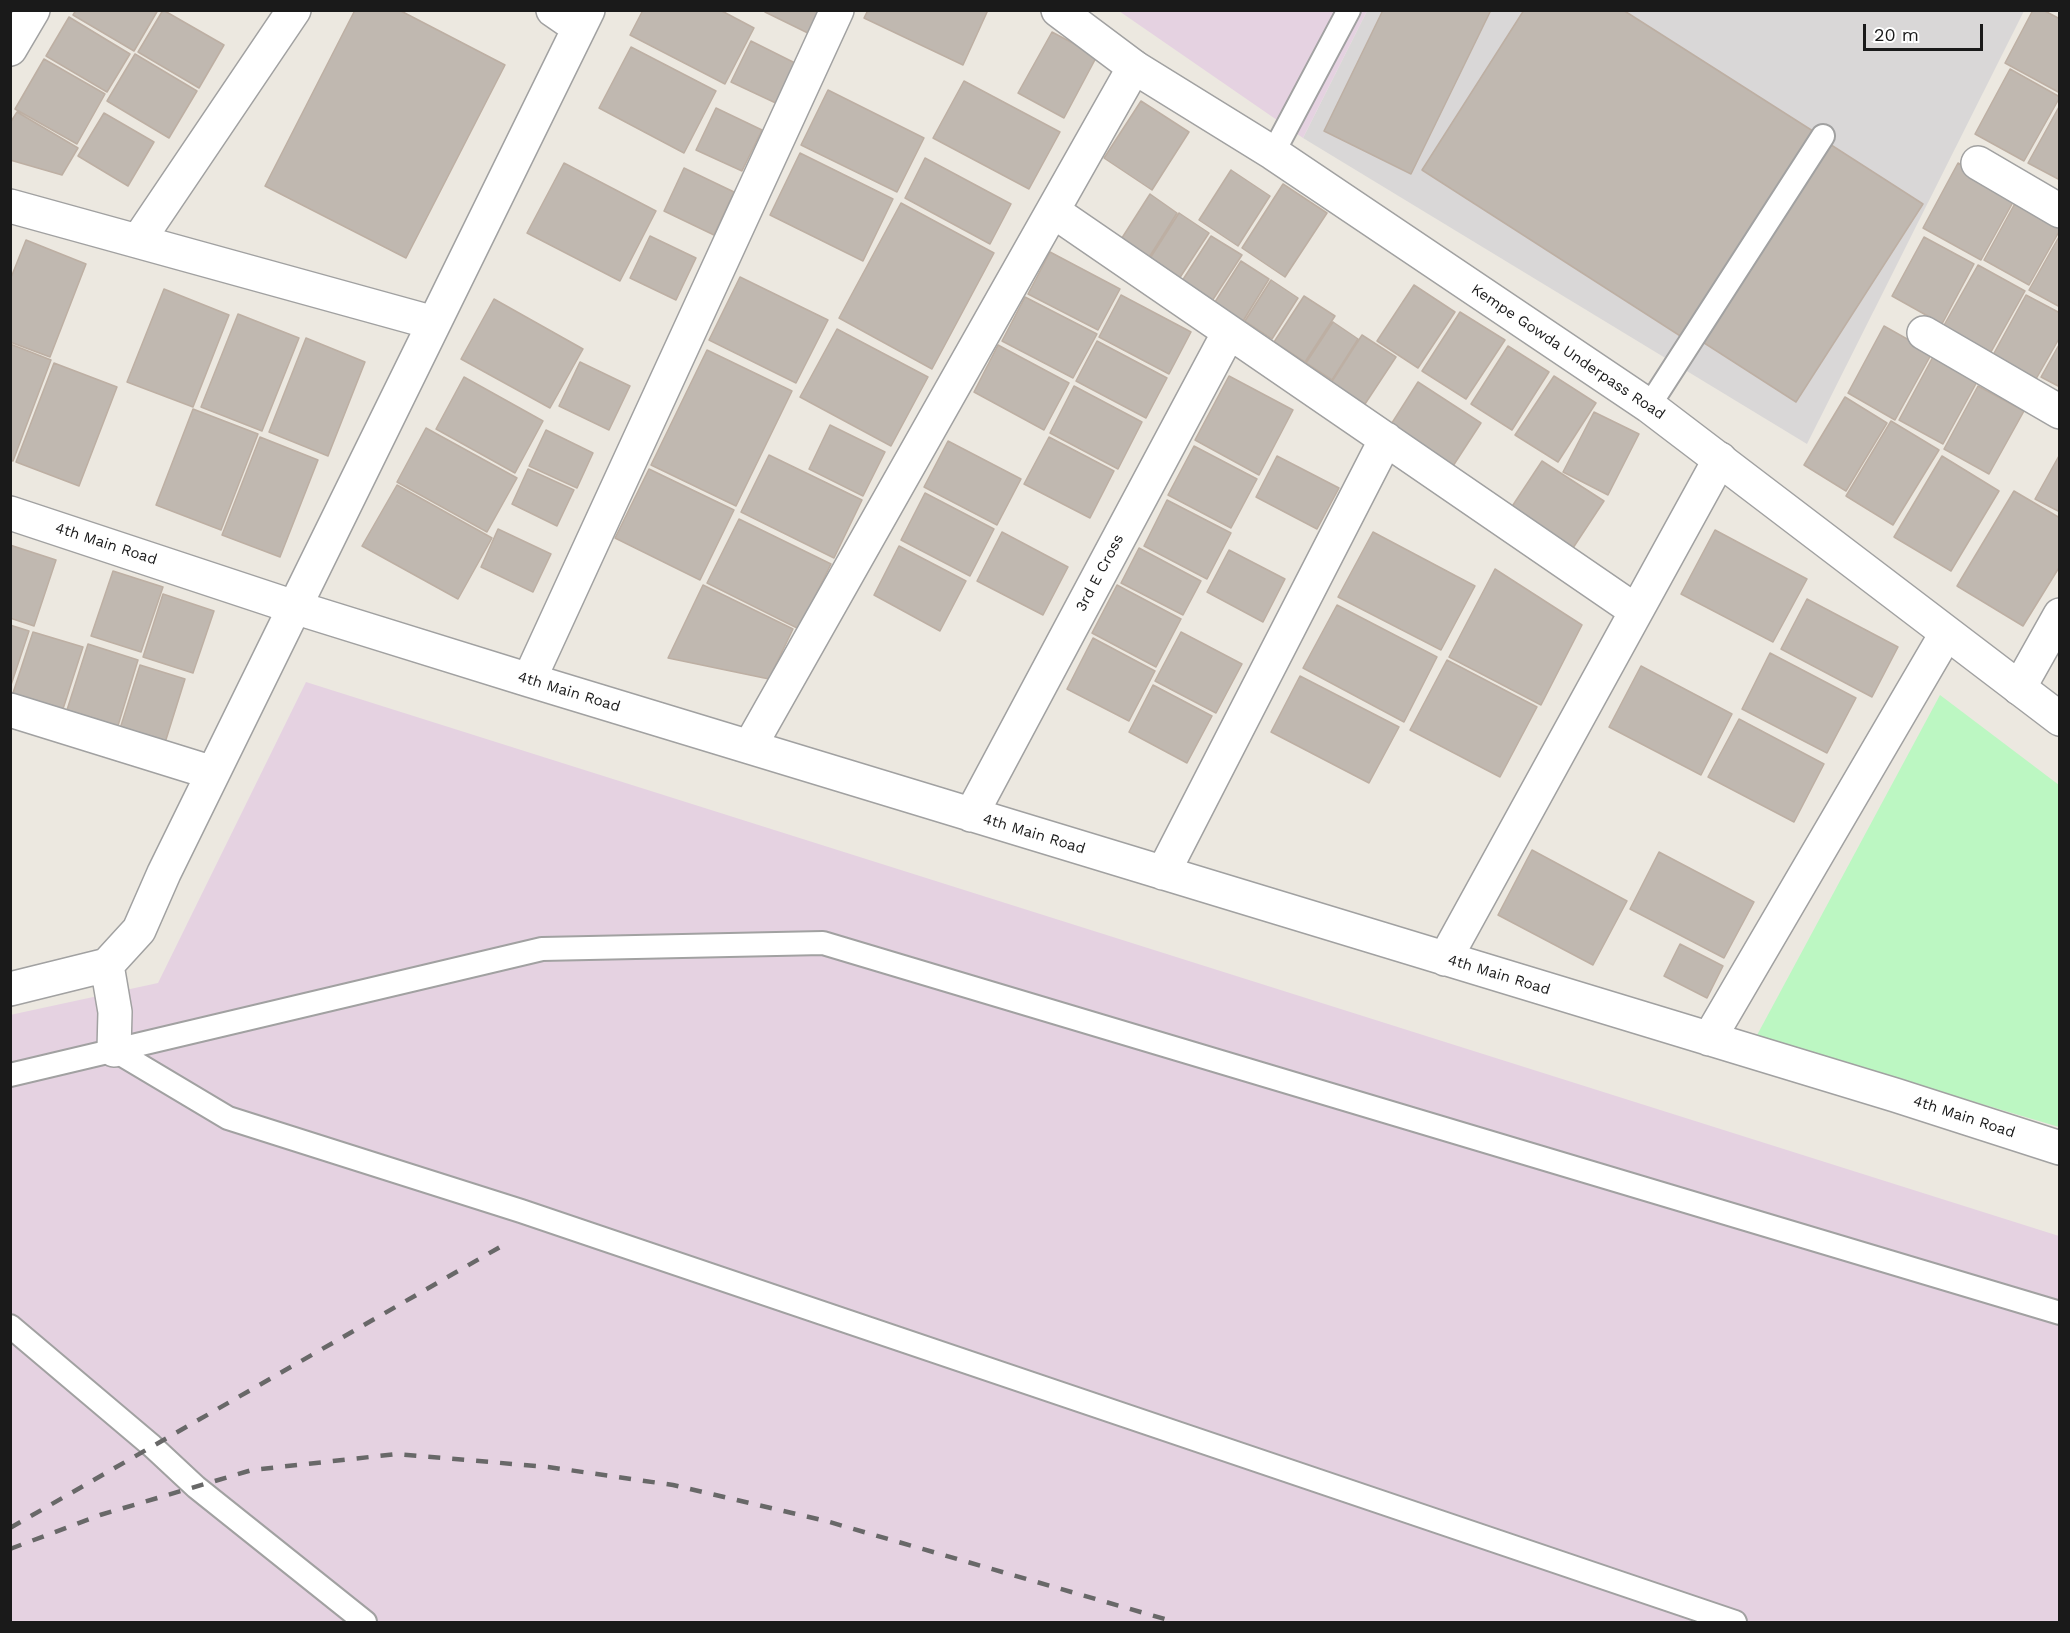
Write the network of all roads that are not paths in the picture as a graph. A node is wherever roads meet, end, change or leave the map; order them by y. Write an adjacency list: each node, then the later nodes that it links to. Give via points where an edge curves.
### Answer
1 (33, 10): 7 (street)
2 (294, 10): 15 (street)
3 (837, 10): 28 (street)
4 (1058, 10): 8 (street, Kempe Gowda Underpass Road)
5 (1349, 10): 10 (lane)
6 (573, 16): 16 (street)
7 (10, 49)
8 (1134, 67): 10 (street, Kempe Gowda Underpass Road); 13 (street)
9 (1823, 136): 19 (lane)
10 (1273, 153): 19 (street, Kempe Gowda Underpass Road)
11 (1978, 163): 14 (street)
12 (10, 206): 15 (street)
13 (1053, 211): 17 (street); 32 (street)
14 (2060, 211)
15 (138, 241): 16 (street)
16 (434, 323): 24 (street)
17 (1229, 332): 21 (street); 34 (street, 3rd E Cross)
18 (1924, 333): 20 (street)
19 (1649, 406): 22 (street, Kempe Gowda Underpass Road)
20 (2060, 412)
21 (1386, 439): 25 (street); 35 (street)
22 (1720, 459): 25 (street); 27 (street, Kempe Gowda Underpass Road)
23 (10, 513): 24 (street, 4th Main Road)
24 (294, 607): 28 (street, 4th Main Road); 33 (street)
25 (1636, 611): 36 (street)
26 (2060, 615): 29 (street)
27 (1946, 634): 29 (street, Kempe Gowda Underpass Road); 39 (street)
28 (529, 680): 32 (street, 4th Main Road)
29 (2019, 688): 31 (street, Kempe Gowda Underpass Road)
30 (10, 710): 33 (street)
31 (2060, 719)
32 (750, 746): 34 (street, 4th Main Road)
33 (213, 772): 37 (street, via 139,930)
34 (971, 815): 35 (street, 4th Main Road)
35 (1163, 873): 36 (street, 4th Main Road)
36 (1444, 959): 39 (street, 4th Main Road)
37 (107, 965): 38 (street); 40 (street, via 115,1012)
38 (10, 989)
39 (1709, 1039): 42 (street, 4th Main Road)
40 (114, 1050): 41 (lane); 43 (lane, via 542,949 823,944); 46 (lane, via 228,1118 532,1215)
41 (10, 1075)
42 (2060, 1148)
43 (2060, 1313)
44 (10, 1326): 45 (lane, via 196,1487)
45 (365, 1623)
46 (1735, 1623)

